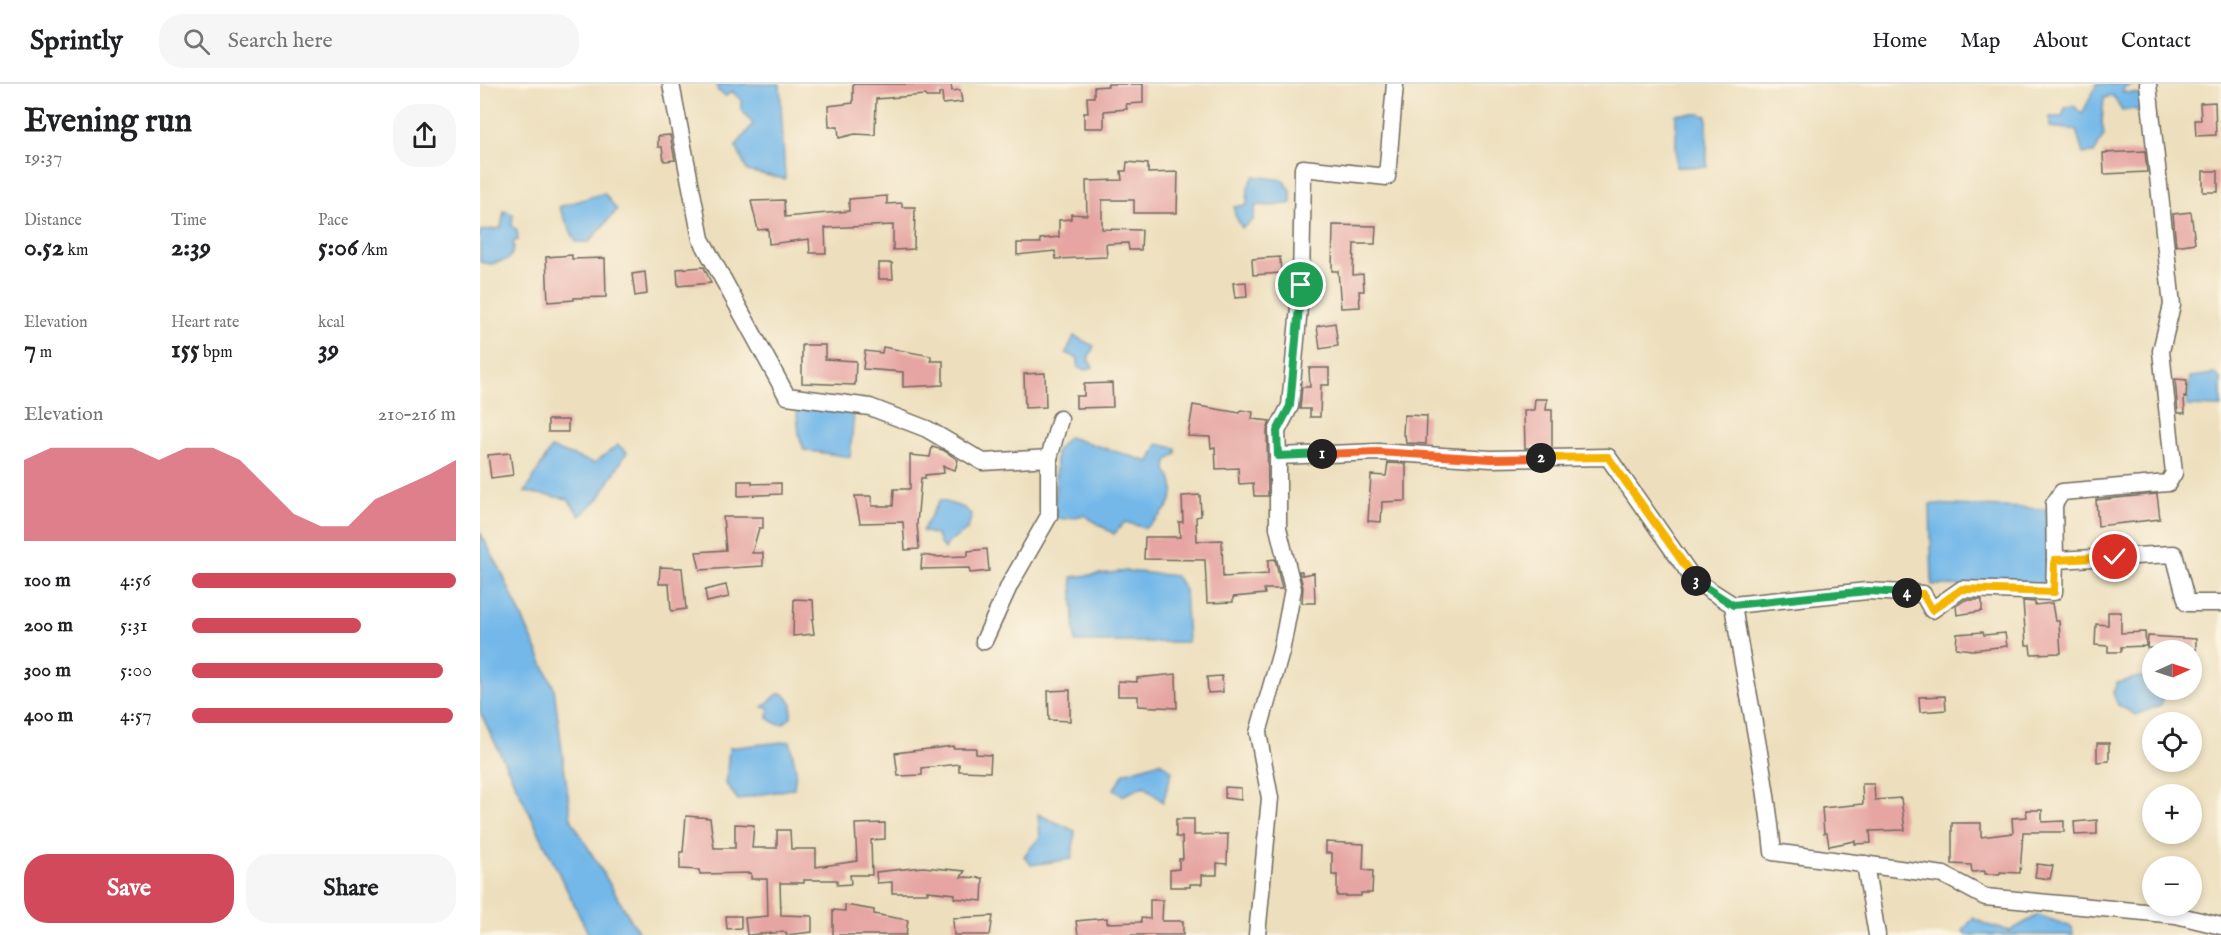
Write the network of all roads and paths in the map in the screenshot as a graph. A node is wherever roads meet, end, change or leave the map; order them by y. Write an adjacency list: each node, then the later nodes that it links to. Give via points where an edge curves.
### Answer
1 (670, 84): 6 (street, via 701,239 787,396 870,407 927,429 983,462)
2 (1395, 84): 5 (street, via 1387,177 1303,168 1299,307 1290,406 1277,431)
3 (2148, 84): 7 (street, via 2172,305 2161,351 2174,473 2168,483 2062,492 2054,504)
4 (1060, 419): 6 (street)
5 (1278, 456): 9 (street, via 1378,452 1491,459 1608,457 1694,580); 13 (street, via 1278,528 1293,588 1281,652 1258,733 1270,798)
6 (1049, 458): 10 (street, via 1049,516 1010,584)
7 (2055, 560): 8 (street, via 2174,554 2187,603); 9 (street, via 2054,592 1962,589 1932,610 1923,594 1867,591)
8 (2221, 603)
9 (1733, 605): 11 (street, via 1768,797 1773,852)
10 (984, 641)
11 (1864, 864): 12 (street, via 1944,875 1985,897 2176,915); 14 (street)
12 (2221, 926)
13 (1257, 935)
14 (1877, 935)

